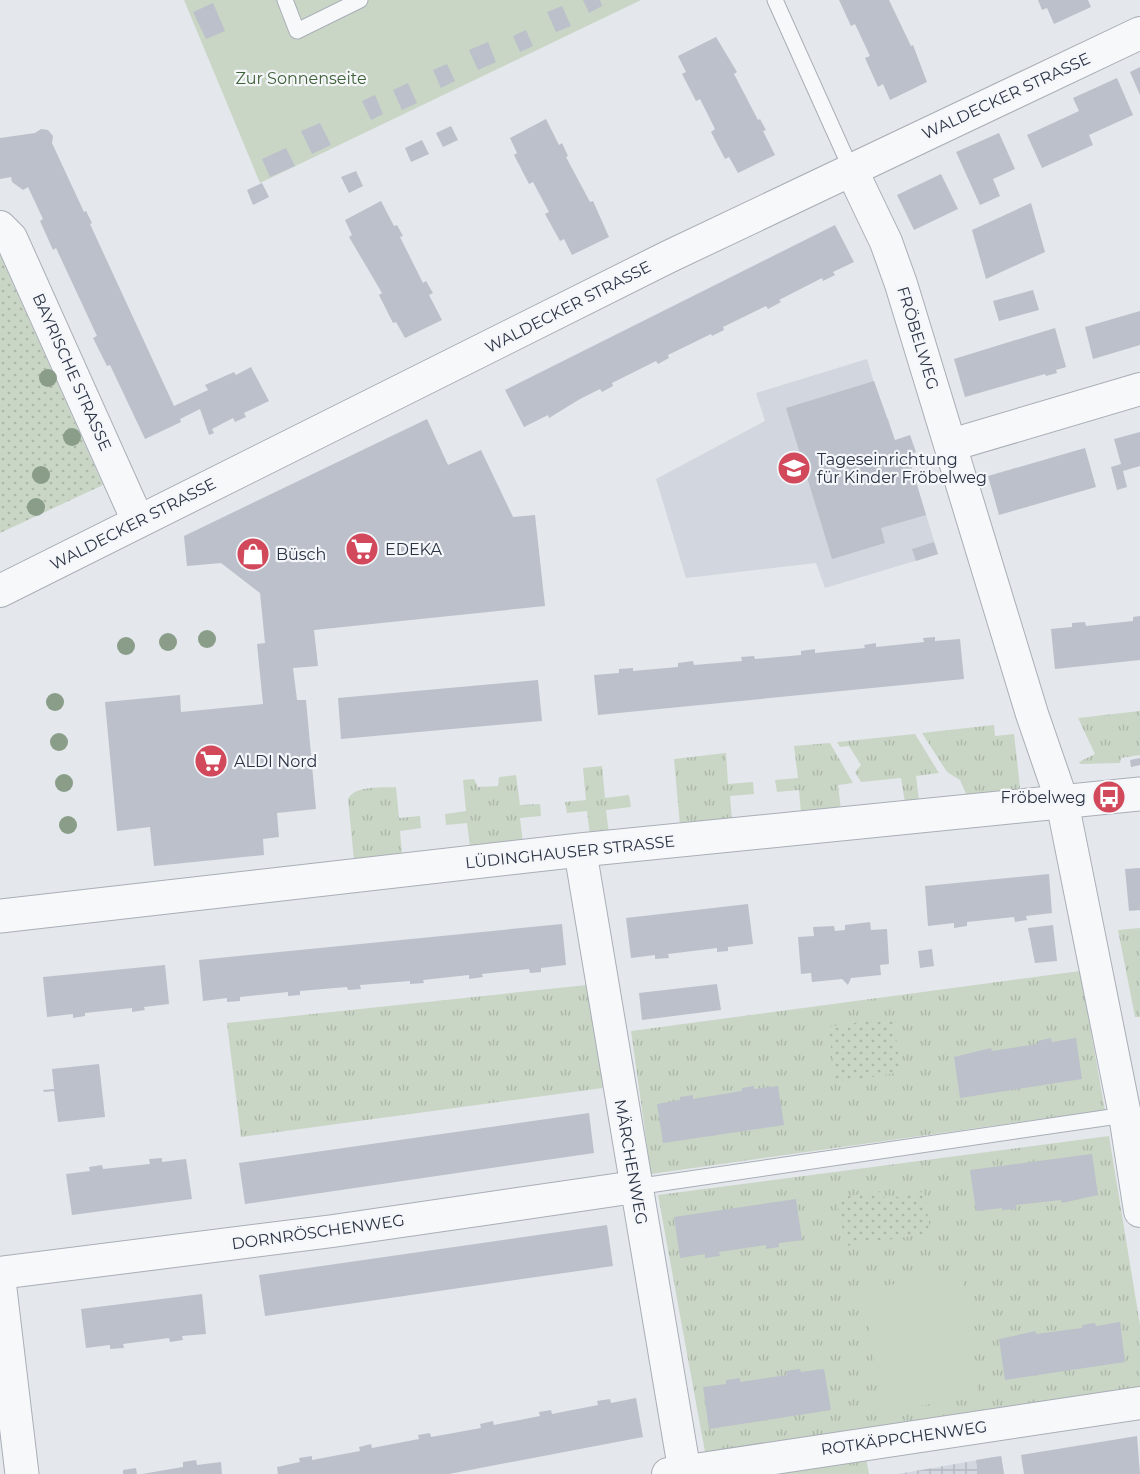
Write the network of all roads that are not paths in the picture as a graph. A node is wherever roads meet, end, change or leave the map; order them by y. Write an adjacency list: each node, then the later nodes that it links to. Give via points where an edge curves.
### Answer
1 (285, 0): 2 (lane, via 297,31)
2 (360, 0)
3 (775, 0): 5 (lane)
4 (1140, 33): 5 (street, WALDECKER STRASSE)
5 (851, 169): 8 (street, FRÖBELWEG, via 886,242); 9 (street, WALDECKER STRASSE)
6 (0, 227): 9 (street, BAYRISCHE STRASSE, via 11,238)
7 (1140, 389): 8 (street)
8 (951, 445): 12 (street, FRÖBELWEG)
9 (138, 521): 10 (street, WALDECKER STRASSE)
10 (0, 591)
11 (1140, 794): 12 (street, LÜDINGHAUSER STRASSE)
12 (1062, 801): 13 (street, LÜDINGHAUSER STRASSE); 15 (street, FRÖBELWEG)
13 (580, 850): 14 (street, LÜDINGHAUSER STRASSE); 16 (street, MÄRCHENWEG)
14 (0, 916)
15 (1133, 1115): 16 (lane); 17 (street, FRÖBELWEG)
16 (635, 1187): 18 (street, DORNRÖSCHENWEG, via 333,1231); 21 (street, MÄRCHENWEG)
17 (1140, 1211)
18 (0, 1273)
19 (0, 1289): 22 (street)
20 (1140, 1403): 21 (street, ROTKÄPPCHENWEG)
21 (679, 1473)
22 (22, 1474)

